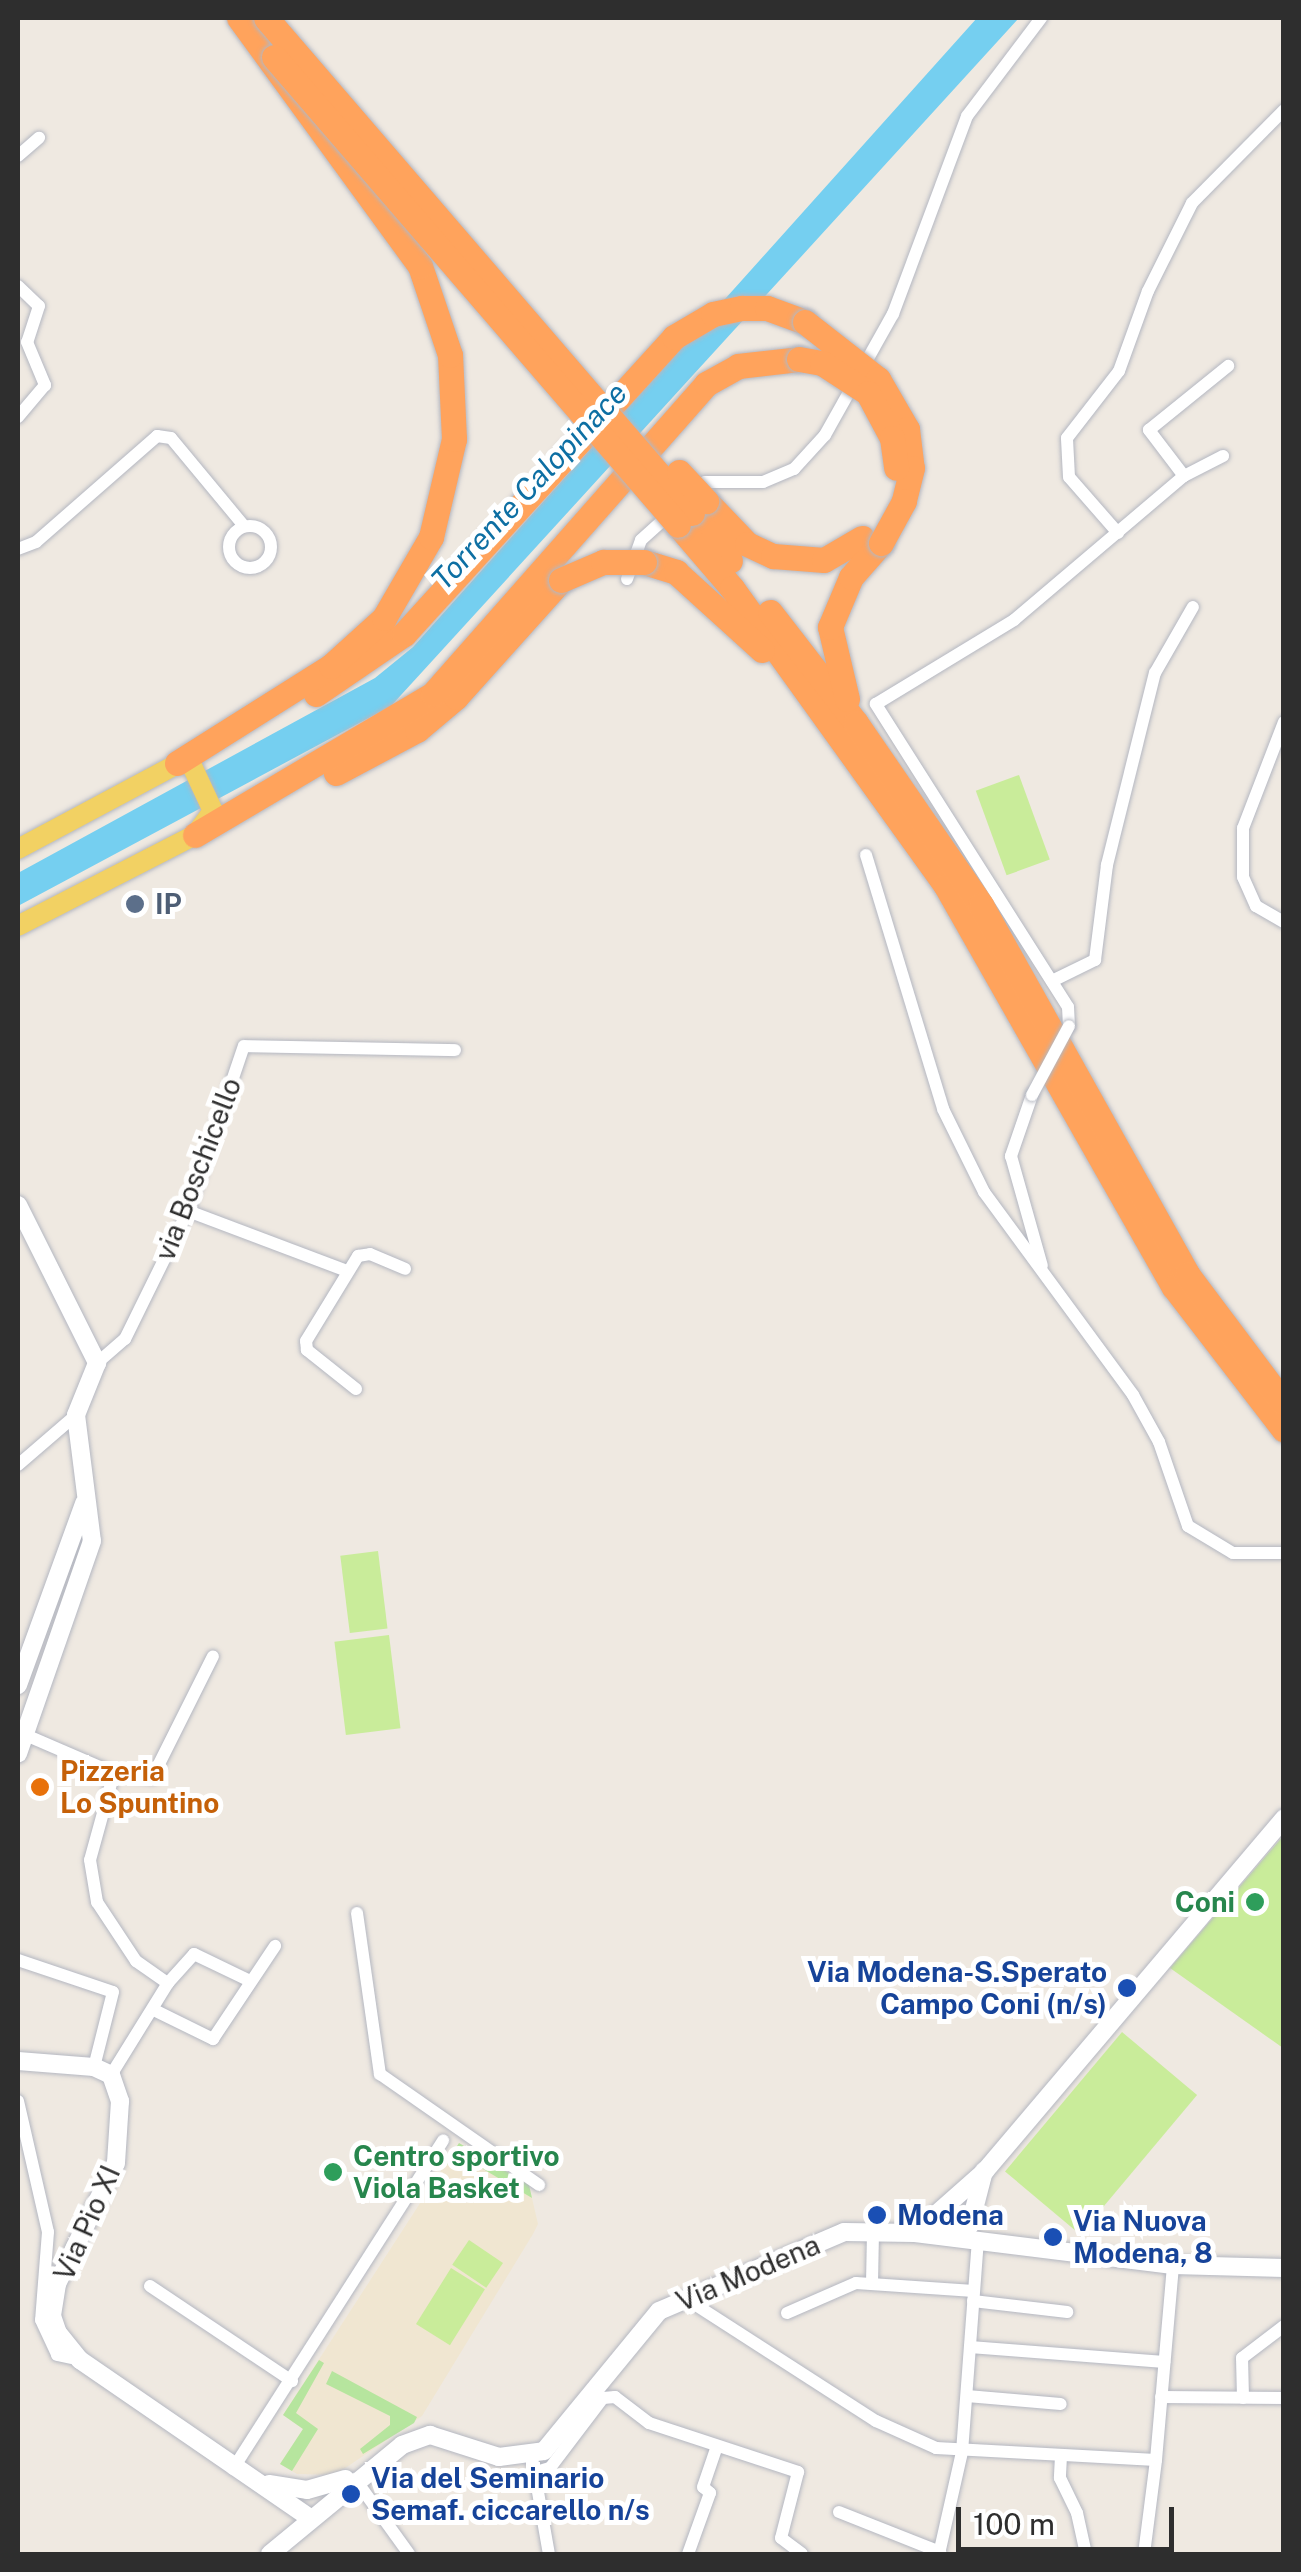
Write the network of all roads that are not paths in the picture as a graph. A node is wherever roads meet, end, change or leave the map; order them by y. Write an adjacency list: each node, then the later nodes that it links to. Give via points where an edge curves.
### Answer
1 (240, 18): 4 (highway)
2 (266, 18): 13 (highway, bridge)
3 (1041, 18): 18 (street, via 966,116 892,314 824,435 794,469 763,482 705,482 640,540)
4 (274, 57): 13 (highway, bridge); 22 (highway, bridge, via 301,107 420,266 450,355 454,439 430,538 400,596 352,650)
5 (1284, 110): 15 (street, via 1192,203 1118,371 1067,438 1069,477)
6 (39, 138): 7 (street)
7 (18, 156)
8 (18, 286): 10 (street, via 39,306 28,342 46,385)
9 (1228, 366): 12 (street, via 1150,430)
10 (18, 417)
11 (1223, 456): 12 (street)
12 (1184, 476): 15 (street)
13 (692, 513): 16 (highway, via 773,556 824,560); 21 (highway)
14 (244, 526): 17 (street, via 171,438 158,436 36,542)
15 (1118, 532): 28 (street, via 1014,620 876,704)
16 (872, 540): 21 (highway, via 830,628); 22 (highway, bridge, via 908,485 908,429 878,379 805,322 767,308 726,310 696,322 651,362 404,634 335,684); 23 (highway, bridge, via 895,480 892,438 868,393 822,363 738,366 706,384 433,694)
17 (18, 549)
18 (635, 570): 21 (highway, via 676,572); 23 (highway, bridge, via 603,562 561,580 456,697 417,730 239,822)
19 (1192, 608): 28 (street, via 1156,672 1120,806 1095,960)
20 (1284, 722): 26 (street, via 1243,844 1243,878 1256,906)
21 (850, 731): 37 (highway, via 980,905 1187,1274); 39 (highway, via 1174,1287)
22 (185, 766): 23 (main road, via 212,807 211,819); 24 (main road)
23 (195, 835): 27 (main road)
24 (18, 849)
25 (866, 855): 34 (street, via 943,1109 984,1192)
26 (1284, 922)
27 (18, 926)
28 (1052, 981): 34 (street, bridge, via 1068,1007 1069,1026 1032,1095 1011,1156)
29 (455, 1050): 31 (street, via Boschicello, via 244,1046)
30 (18, 1205): 35 (main road)
31 (188, 1211): 33 (street); 35 (street, via Boschicello, via 125,1339)
32 (405, 1269): 33 (street, via 370,1254 358,1256)
33 (347, 1271): 36 (street, via 307,1350)
34 (1046, 1278): 42 (street, via 1132,1394 1159,1442 1188,1526 1233,1552)
35 (97, 1364): 38 (main road)
36 (356, 1389)
37 (1284, 1403)
38 (76, 1414): 40 (street); 41 (main road)
39 (1284, 1430)
40 (18, 1465)
41 (84, 1504): 44 (main road); 45 (main road, via 92,1541)
42 (1284, 1553)
43 (213, 1656): 47 (street, via 158,1772 139,1780)
44 (18, 1685)
45 (22, 1734): 46 (main road); 47 (street)
46 (18, 1754)
47 (114, 1773): 53 (street, via 90,1860 97,1902 136,1961)
48 (1284, 1818): 59 (main road)
49 (357, 1914): 60 (street, via 380,2074)
50 (275, 1946): 52 (street)
51 (18, 1960): 56 (street, via 113,1992)
52 (250, 1981): 53 (street, via 194,1954); 54 (street, via 213,2039)
53 (168, 1982): 54 (street)
54 (154, 2010): 56 (street)
55 (18, 2061): 56 (main road)
56 (102, 2071): 78 (main road, Via Pio XI, via 120,2101 116,2162 54,2302 58,2332)
57 (18, 2101): 78 (street, via 48,2232 41,2320 57,2355)
58 (443, 2140): 80 (street)
59 (984, 2171): 61 (main road); 62 (main road)
60 (539, 2185)
61 (951, 2203): 64 (main road); 65 (main road)
62 (976, 2206): 65 (main road); 67 (main road)
63 (873, 2232): 64 (main road, Via Modena); 70 (street); 73 (main road, Via Modena, via 844,2232)
64 (915, 2233): 65 (main road, Via Modena)
65 (957, 2238): 66 (main road, Via Modena)
66 (978, 2241): 67 (main road, Via Modena); 72 (street)
67 (1001, 2244): 68 (main road, Via Modena)
68 (1172, 2265): 69 (main road, Via Modena); 79 (street)
69 (1284, 2268)
70 (872, 2284): 72 (street); 75 (street, via 856,2283)
71 (150, 2286): 80 (street)
72 (974, 2296): 74 (street); 77 (street)
73 (686, 2298): 87 (street, via 876,2421 936,2448); 90 (main road, Via Modena, via 659,2312)
74 (1068, 2312)
75 (786, 2313)
76 (1284, 2326): 83 (street, via 1242,2358)
77 (970, 2348): 79 (street); 81 (street)
78 (80, 2360): 91 (main road, Via Pio XI)
79 (1164, 2362): 82 (street)
80 (292, 2381): 91 (street)
81 (966, 2396): 85 (street); 87 (street)
82 (1162, 2397): 83 (street); 89 (street)
83 (1244, 2398): 84 (street)
84 (1284, 2398)
85 (1061, 2404)
86 (717, 2446): 90 (street, via 650,2423 608,2396 550,2468); 101 (street, via 703,2487 710,2493); 102 (street, via 798,2472 781,2538)
87 (962, 2452): 88 (street); 97 (street)
88 (1061, 2456): 89 (street); 103 (street, via 1060,2478)
89 (1156, 2460): 104 (street)
90 (534, 2465): 92 (main road, via 430,2436); 100 (street)
91 (234, 2469): 93 (main road, Via Pio XI)
92 (361, 2473): 93 (main road, via 330,2488); 95 (main road); 99 (street)
93 (265, 2483): 95 (main road, Via Pio XI)
94 (840, 2512): 97 (street)
95 (310, 2518): 96 (main road)
96 (291, 2548): 98 (main road)
97 (940, 2553)
98 (270, 2554)
99 (410, 2554)
100 (549, 2554)
101 (688, 2554)
102 (802, 2554)
103 (1086, 2554)
104 (1144, 2554)

